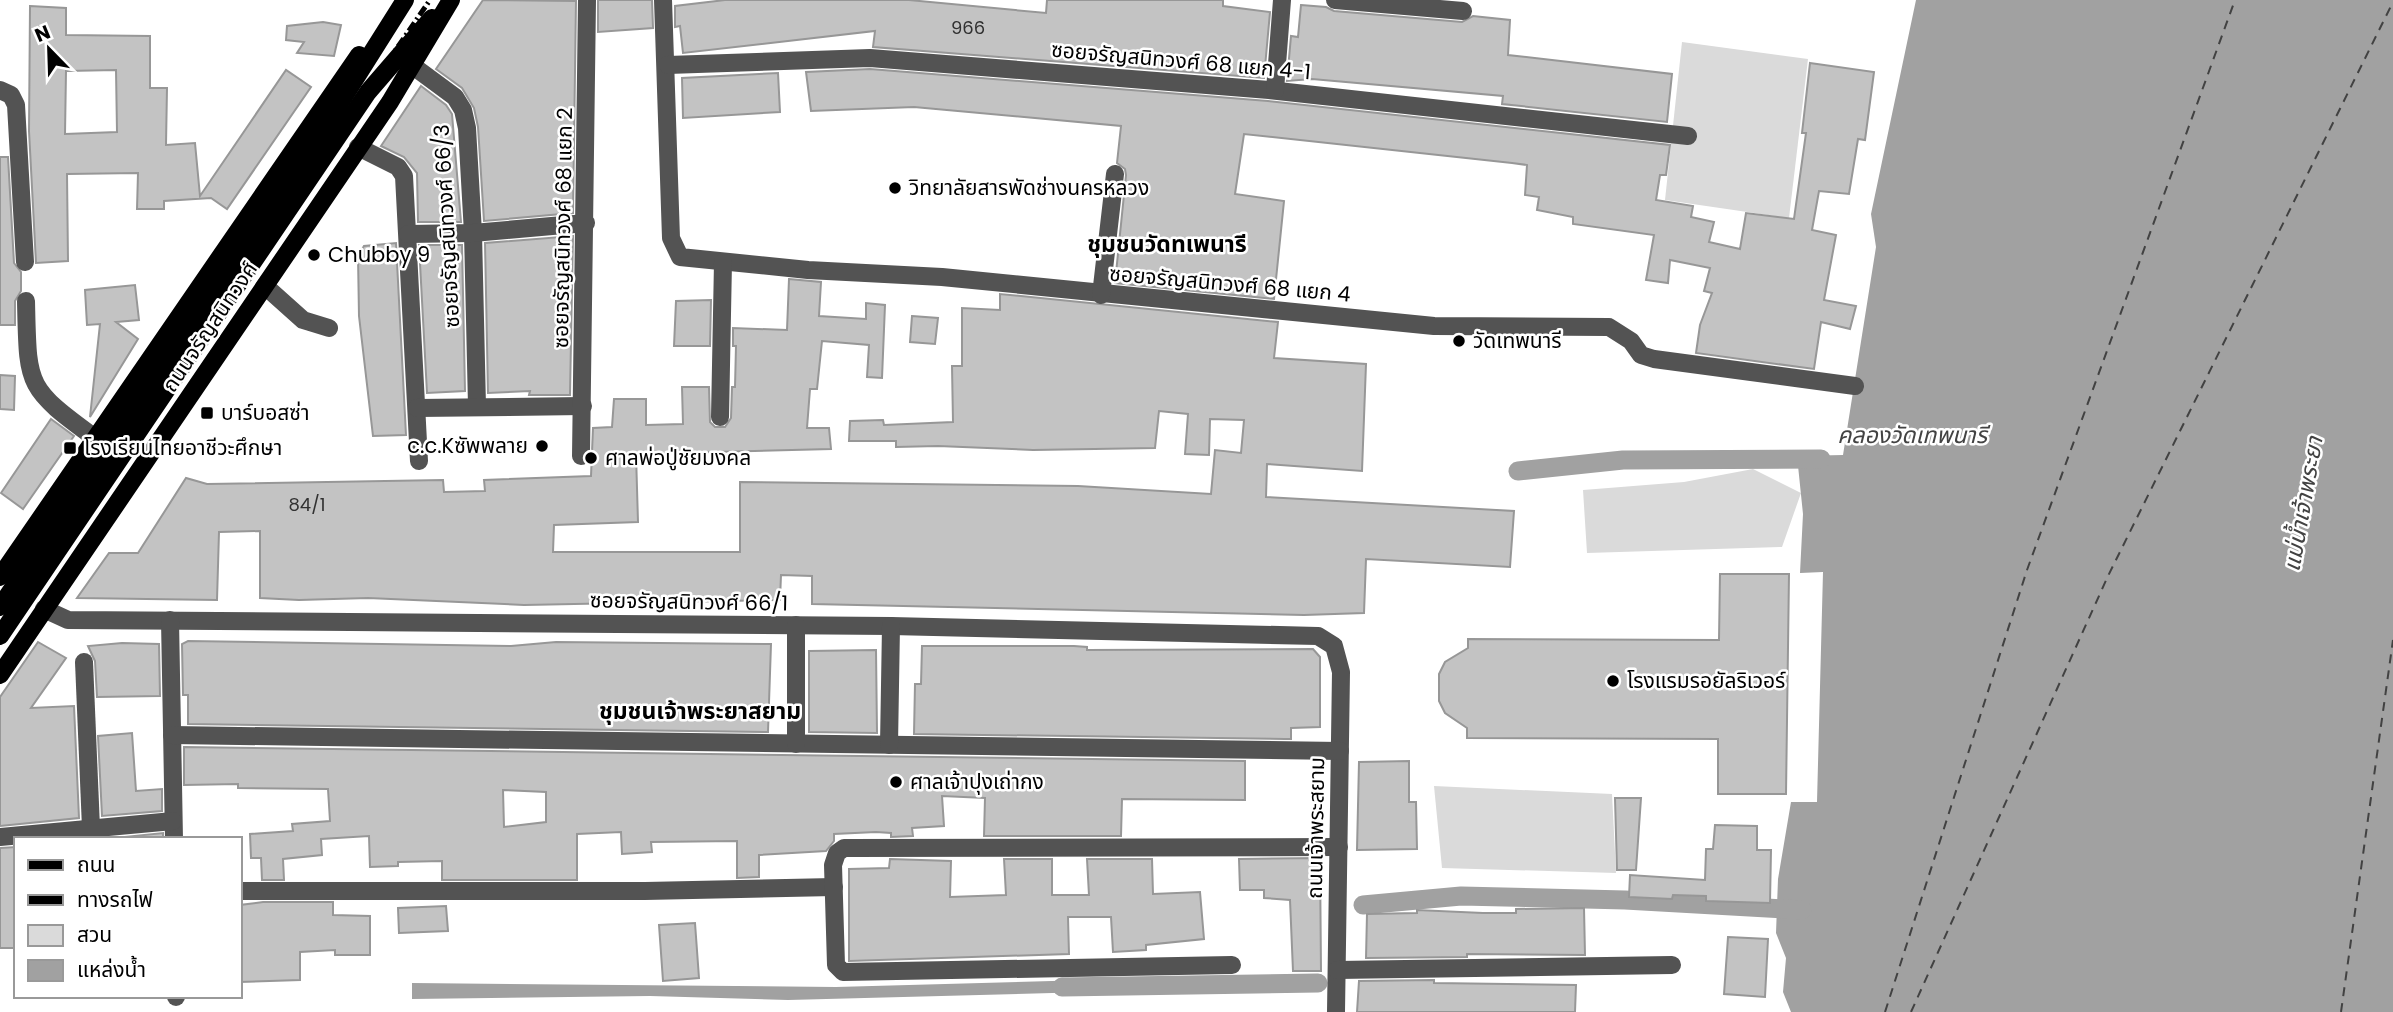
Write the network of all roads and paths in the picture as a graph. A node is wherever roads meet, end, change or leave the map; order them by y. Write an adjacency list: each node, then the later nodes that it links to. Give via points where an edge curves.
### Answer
1 (403, 0): 29 (main road, ถนนจรัญสนิทวงศ์, via 337,86); 33 (main road, ถนนจรัญสนิทวงศ์, via 312,149)
2 (449, 0): 9 (main road, ถนนจรัญสนิทวงศ์); 38 (main road, ถนนจรัญสนิทวงศ์, via 368,92)
3 (587, 0): 15 (street, ซอยจรัญสนิทวงศ์ 68 แยก 2)
4 (663, 0): 8 (street, ซอยจรัญสนิทวงศ์ 68 แยก 4)
5 (1282, 0): 11 (street)
6 (1335, 0): 7 (street)
7 (1463, 11)
8 (668, 65): 11 (street, ซอยจรัญสนิทวงศ์ 68 แยก 4-1, via 870,58); 19 (street, ซอยจรัญสนิทวงศ์ 68 แยก 4, via 670,238 680,257)
9 (413, 66): 13 (main road, ถนนจรัญสนิทวงศ์); 16 (street, ซอยจรัญสนิทวงศ์ 66/3, via 455,97 463,110)
10 (0, 90): 18 (street, via 11,94 16,105)
11 (1275, 90): 12 (street, ซอยจรัญสนิทวงศ์ 68 แยก 4-1)
12 (1688, 136)
13 (358, 147): 17 (street, via 398,167 404,176); 20 (main road, ถนนจรัญสนิทวงศ์)
14 (1115, 174): 21 (street)
15 (586, 223): 16 (street); 26 (street, ซอยจรัญสนิทวงศ์ 68 แยก 2)
16 (473, 233): 17 (street); 25 (street, ซอยจรัญสนิทวงศ์ 66/3)
17 (408, 234): 27 (street)
18 (25, 262)
19 (723, 262): 21 (street, ซอยจรัญสนิทวงศ์ 68 แยก 4, via 942,277); 28 (street)
20 (265, 286): 23 (street, via 303,320); 34 (main road, ถนนจรัญสนิทวงศ์)
21 (1101, 295): 24 (street, ซอยจรัญสนิทวงศ์ 68 แยก 4, via 1434,326 1609,327 1631,341 1641,355 1654,359)
22 (26, 301): 29 (street, via 28,365 37,390)
23 (329, 328)
24 (1855, 386)
25 (477, 406): 26 (street); 27 (street)
26 (583, 406): 30 (street, ซอยจรัญสนิทวงศ์ 68 แยก 2)
27 (417, 408): 31 (street)
28 (720, 417)
29 (95, 438): 32 (main road, ถนนจรัญสนิทวงศ์)
30 (581, 456)
31 (419, 461)
32 (0, 577)
33 (0, 607)
34 (44, 609): 35 (street, ซอยจรัญสนิทวงศ์ 66/1, via 68,620); 41 (main road, ถนนจรัญสนิทวงศ์)
35 (170, 620): 36 (street, ซอยจรัญสนิทวงศ์ 66/1); 42 (street)
36 (796, 625): 37 (street, ซอยจรัญสนิทวงศ์ 66/1); 43 (street)
37 (891, 626): 39 (street, ซอยจรัญสนิทวงศ์ 66/1, via 1299,634 1318,636); 44 (street)
38 (0, 636)
39 (1334, 646): 45 (street, ถนนเจ้าพระสยาม, via 1341,672)
40 (83, 662): 47 (street)
41 (0, 675)
42 (172, 736): 43 (street); 46 (street)
43 (796, 744): 44 (street)
44 (889, 745): 45 (street)
45 (1340, 751): 50 (street, ถนนเจ้าพระสยาม)
46 (174, 830): 47 (street)
47 (100, 831): 49 (street)
48 (0, 837): 49 (street)
49 (19, 837)
50 (1339, 847): 51 (street, via 844,848 835,858); 55 (street, ถนนเจ้าพระสยาม)
51 (834, 887): 52 (street); 53 (street, via 836,965 844,972)
52 (242, 891)
53 (1232, 965)
54 (1672, 965): 55 (street)
55 (1337, 970): 56 (street, ถนนเจ้าพระสยาม)
56 (1336, 1012)

